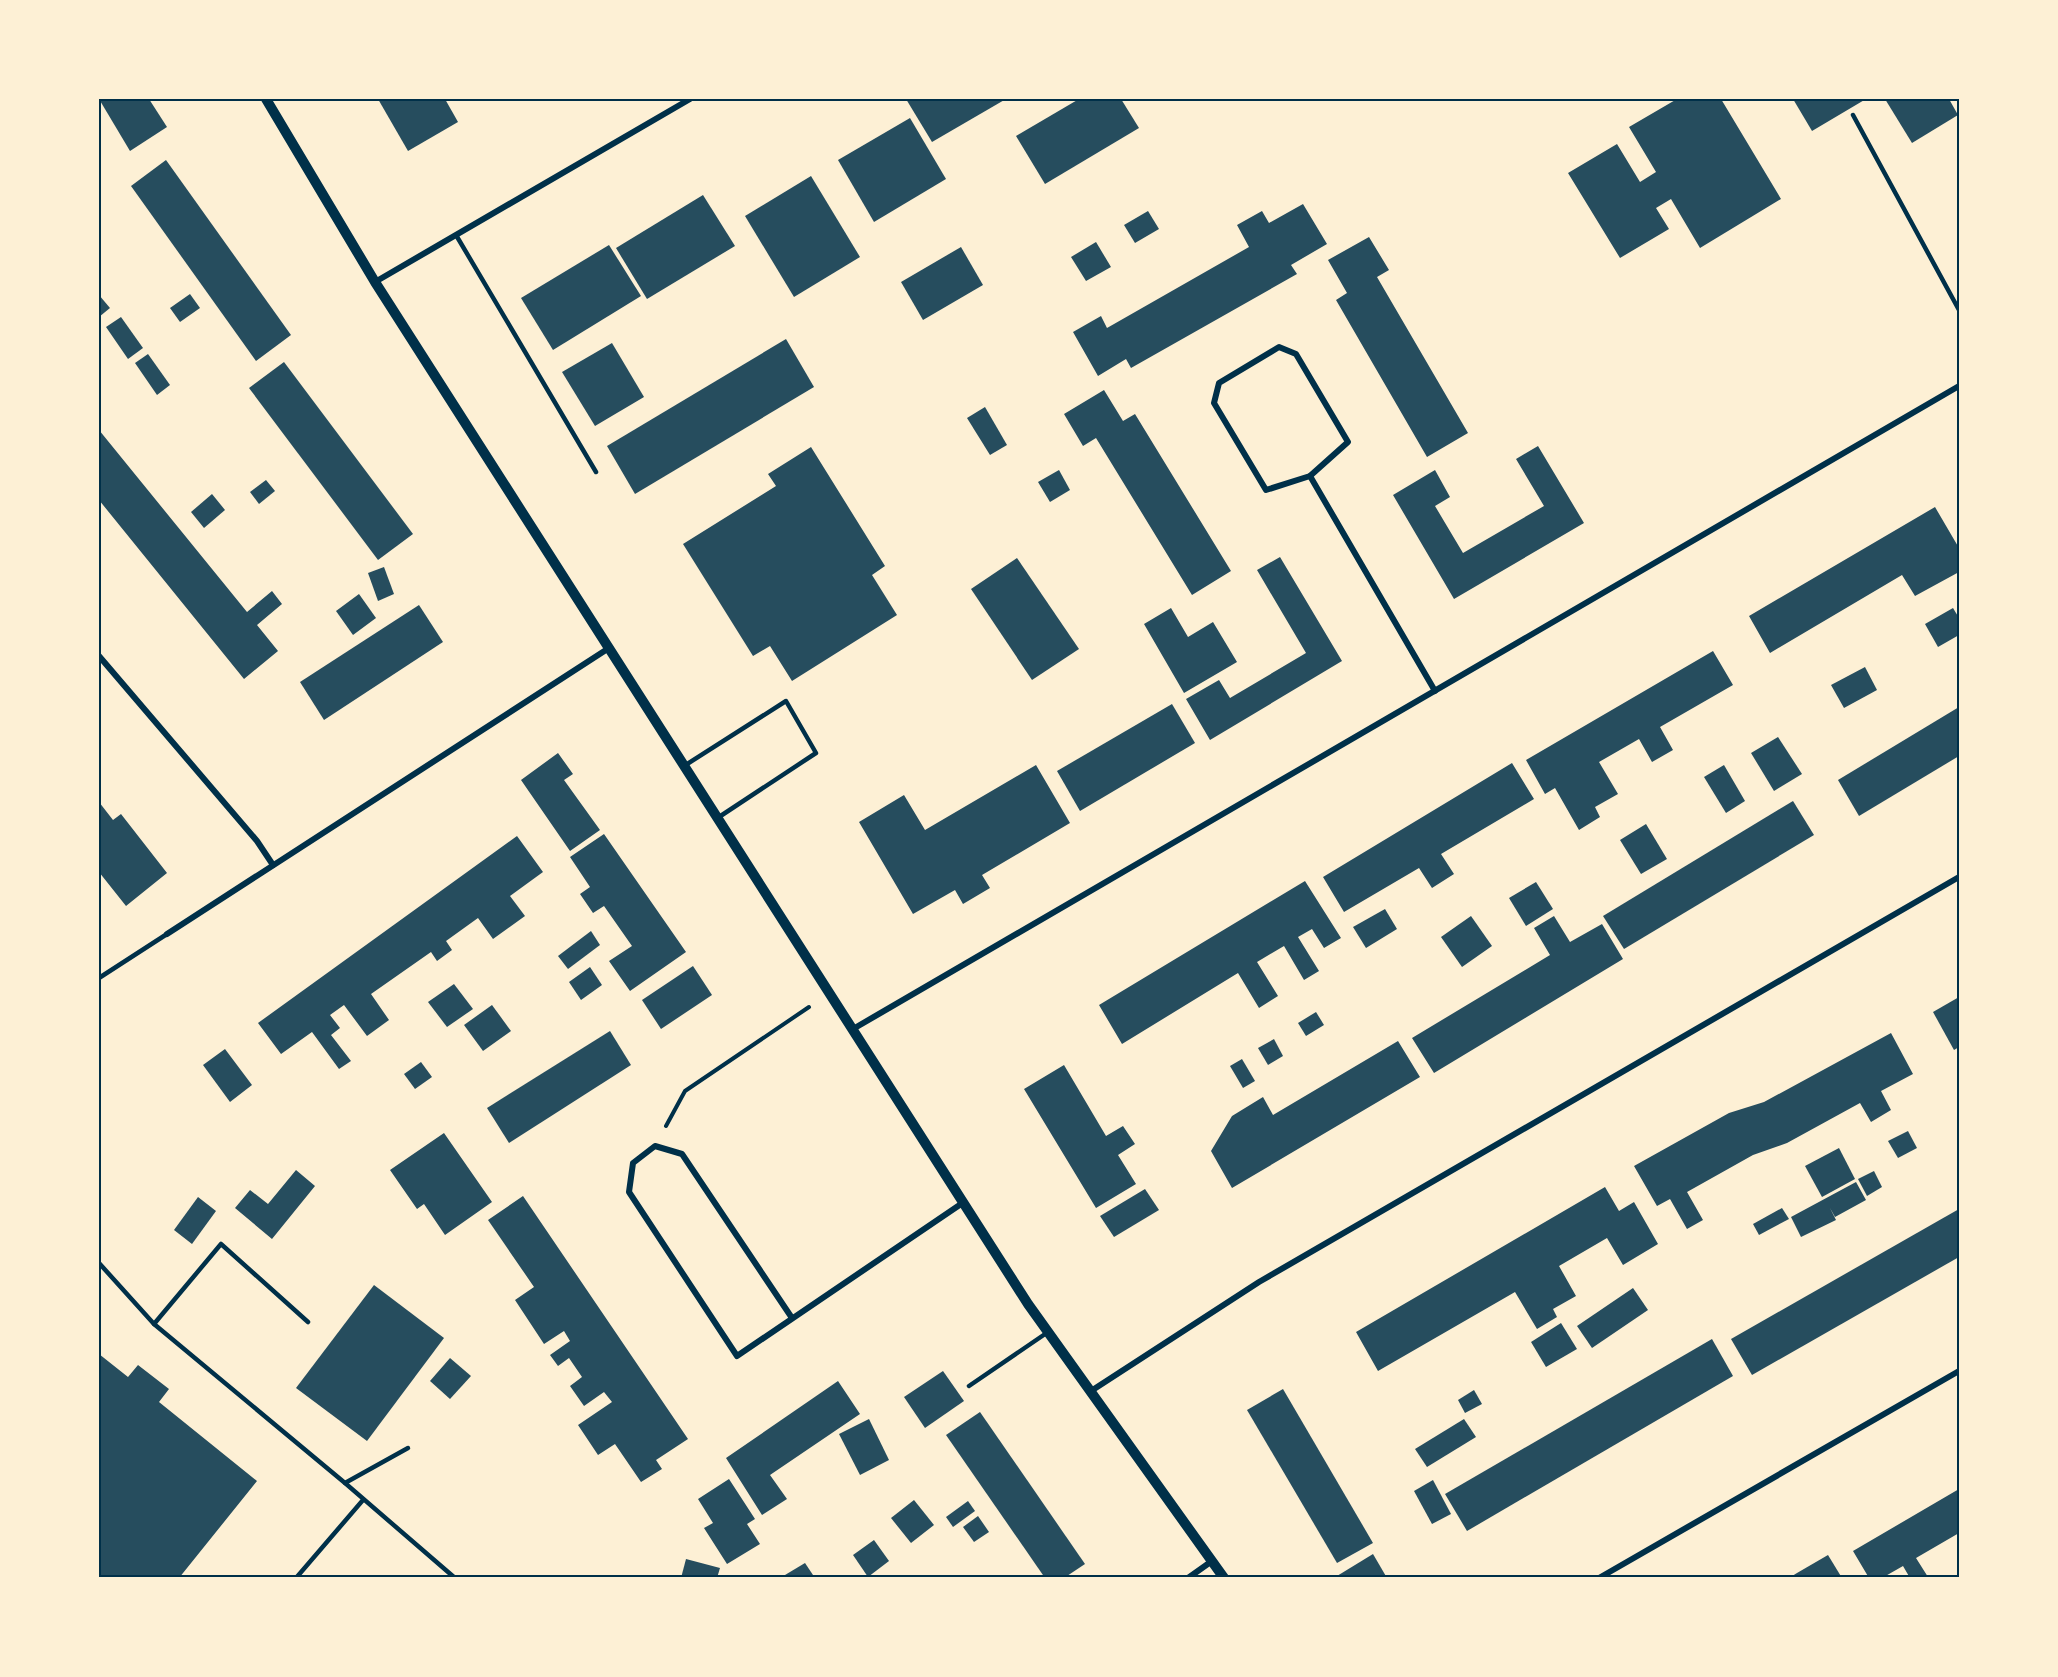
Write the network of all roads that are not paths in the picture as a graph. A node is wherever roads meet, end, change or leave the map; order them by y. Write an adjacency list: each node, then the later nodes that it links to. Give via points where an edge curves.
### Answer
1 (266, 99): 5 (street)
2 (690, 99): 4 (street)
3 (1853, 115): 6 (lane)
4 (456, 235): 5 (street); 8 (lane)
5 (375, 282): 10 (street)
6 (1959, 310)
7 (1959, 386): 12 (street)
8 (596, 472)
9 (1310, 476): 9 (street, via 1266,490 1214,403 1219,383 1279,348 1296,354 1348,442); 12 (street)
10 (609, 648): 13 (street); 15 (street)
11 (99, 656): 15 (street, via 257,841)
12 (1435, 691): 19 (street)
13 (684, 766): 14 (street); 14 (lane, via 786,701 816,753)
14 (718, 818): 19 (street)
15 (273, 865): 17 (street)
16 (1959, 877): 28 (street, via 1259,1282)
17 (167, 934): 18 (lane)
18 (99, 978)
19 (853, 1029): 20 (street)
20 (964, 1202): 22 (street); 25 (street)
21 (99, 1263): 24 (lane)
22 (792, 1318): 22 (street, via 737,1356 629,1192 633,1163 655,1146 682,1154)
23 (308, 1322): 24 (lane, via 220,1244)
24 (154, 1324): 30 (lane)
25 (1048, 1332): 27 (lane); 28 (street)
26 (1959, 1371): 37 (street)
27 (969, 1386)
28 (1091, 1391): 32 (street)
29 (408, 1448): 30 (lane)
30 (345, 1483): 31 (lane)
31 (363, 1500): 33 (lane); 34 (lane)
32 (1212, 1561): 35 (street); 36 (street)
33 (296, 1578)
34 (455, 1578)
35 (1188, 1578)
36 (1224, 1578)
37 (1599, 1578)

